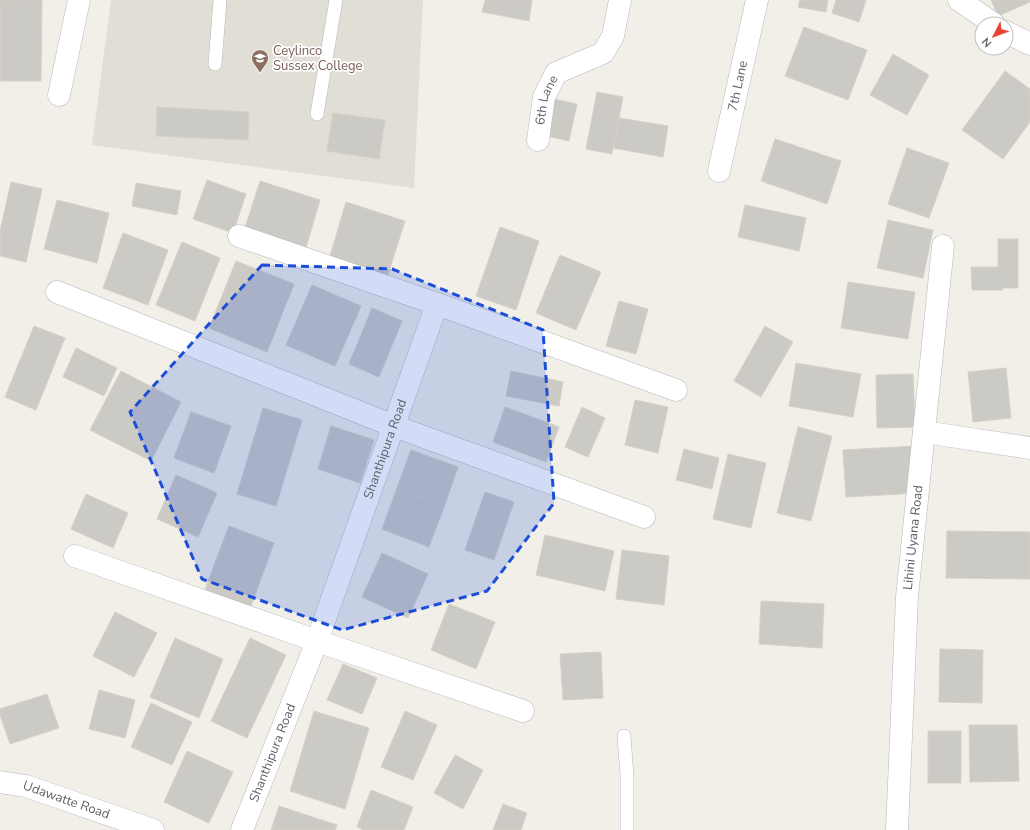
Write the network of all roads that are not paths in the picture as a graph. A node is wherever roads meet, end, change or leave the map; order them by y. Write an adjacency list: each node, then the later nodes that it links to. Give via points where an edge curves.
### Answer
1 (79, 0): 11 (street)
2 (220, 0): 10 (lane)
3 (336, 0): 12 (lane)
4 (620, 0): 13 (street, 6th Lane, via 613,36 602,53 556,73 544,97)
5 (757, 0): 14 (street, 7th Lane)
6 (959, 0): 7 (street)
7 (982, 16)
8 (1014, 36): 9 (street)
9 (1030, 44)
10 (215, 64)
11 (59, 95)
12 (316, 114)
13 (538, 140)
14 (718, 171)
15 (239, 236): 18 (street)
16 (943, 246): 21 (street, Lihini Uyana Road)
17 (57, 292): 20 (street)
18 (437, 304): 19 (street); 20 (street, Shanthipura Road)
19 (676, 390)
20 (394, 426): 23 (street); 25 (street, Shanthipura Road)
21 (924, 432): 22 (street); 33 (street, Lihini Uyana Road, via 907,598)
22 (1030, 448)
23 (644, 517)
24 (75, 556): 25 (street)
25 (317, 641): 26 (street); 31 (street, Shanthipura Road)
26 (523, 711)
27 (624, 736): 32 (lane)
28 (0, 782): 29 (street, Udawatte Road, via 26,786)
29 (129, 826): 30 (street, Udawatte Road)
30 (153, 830)
31 (242, 830)
32 (627, 830)
33 (897, 830)

